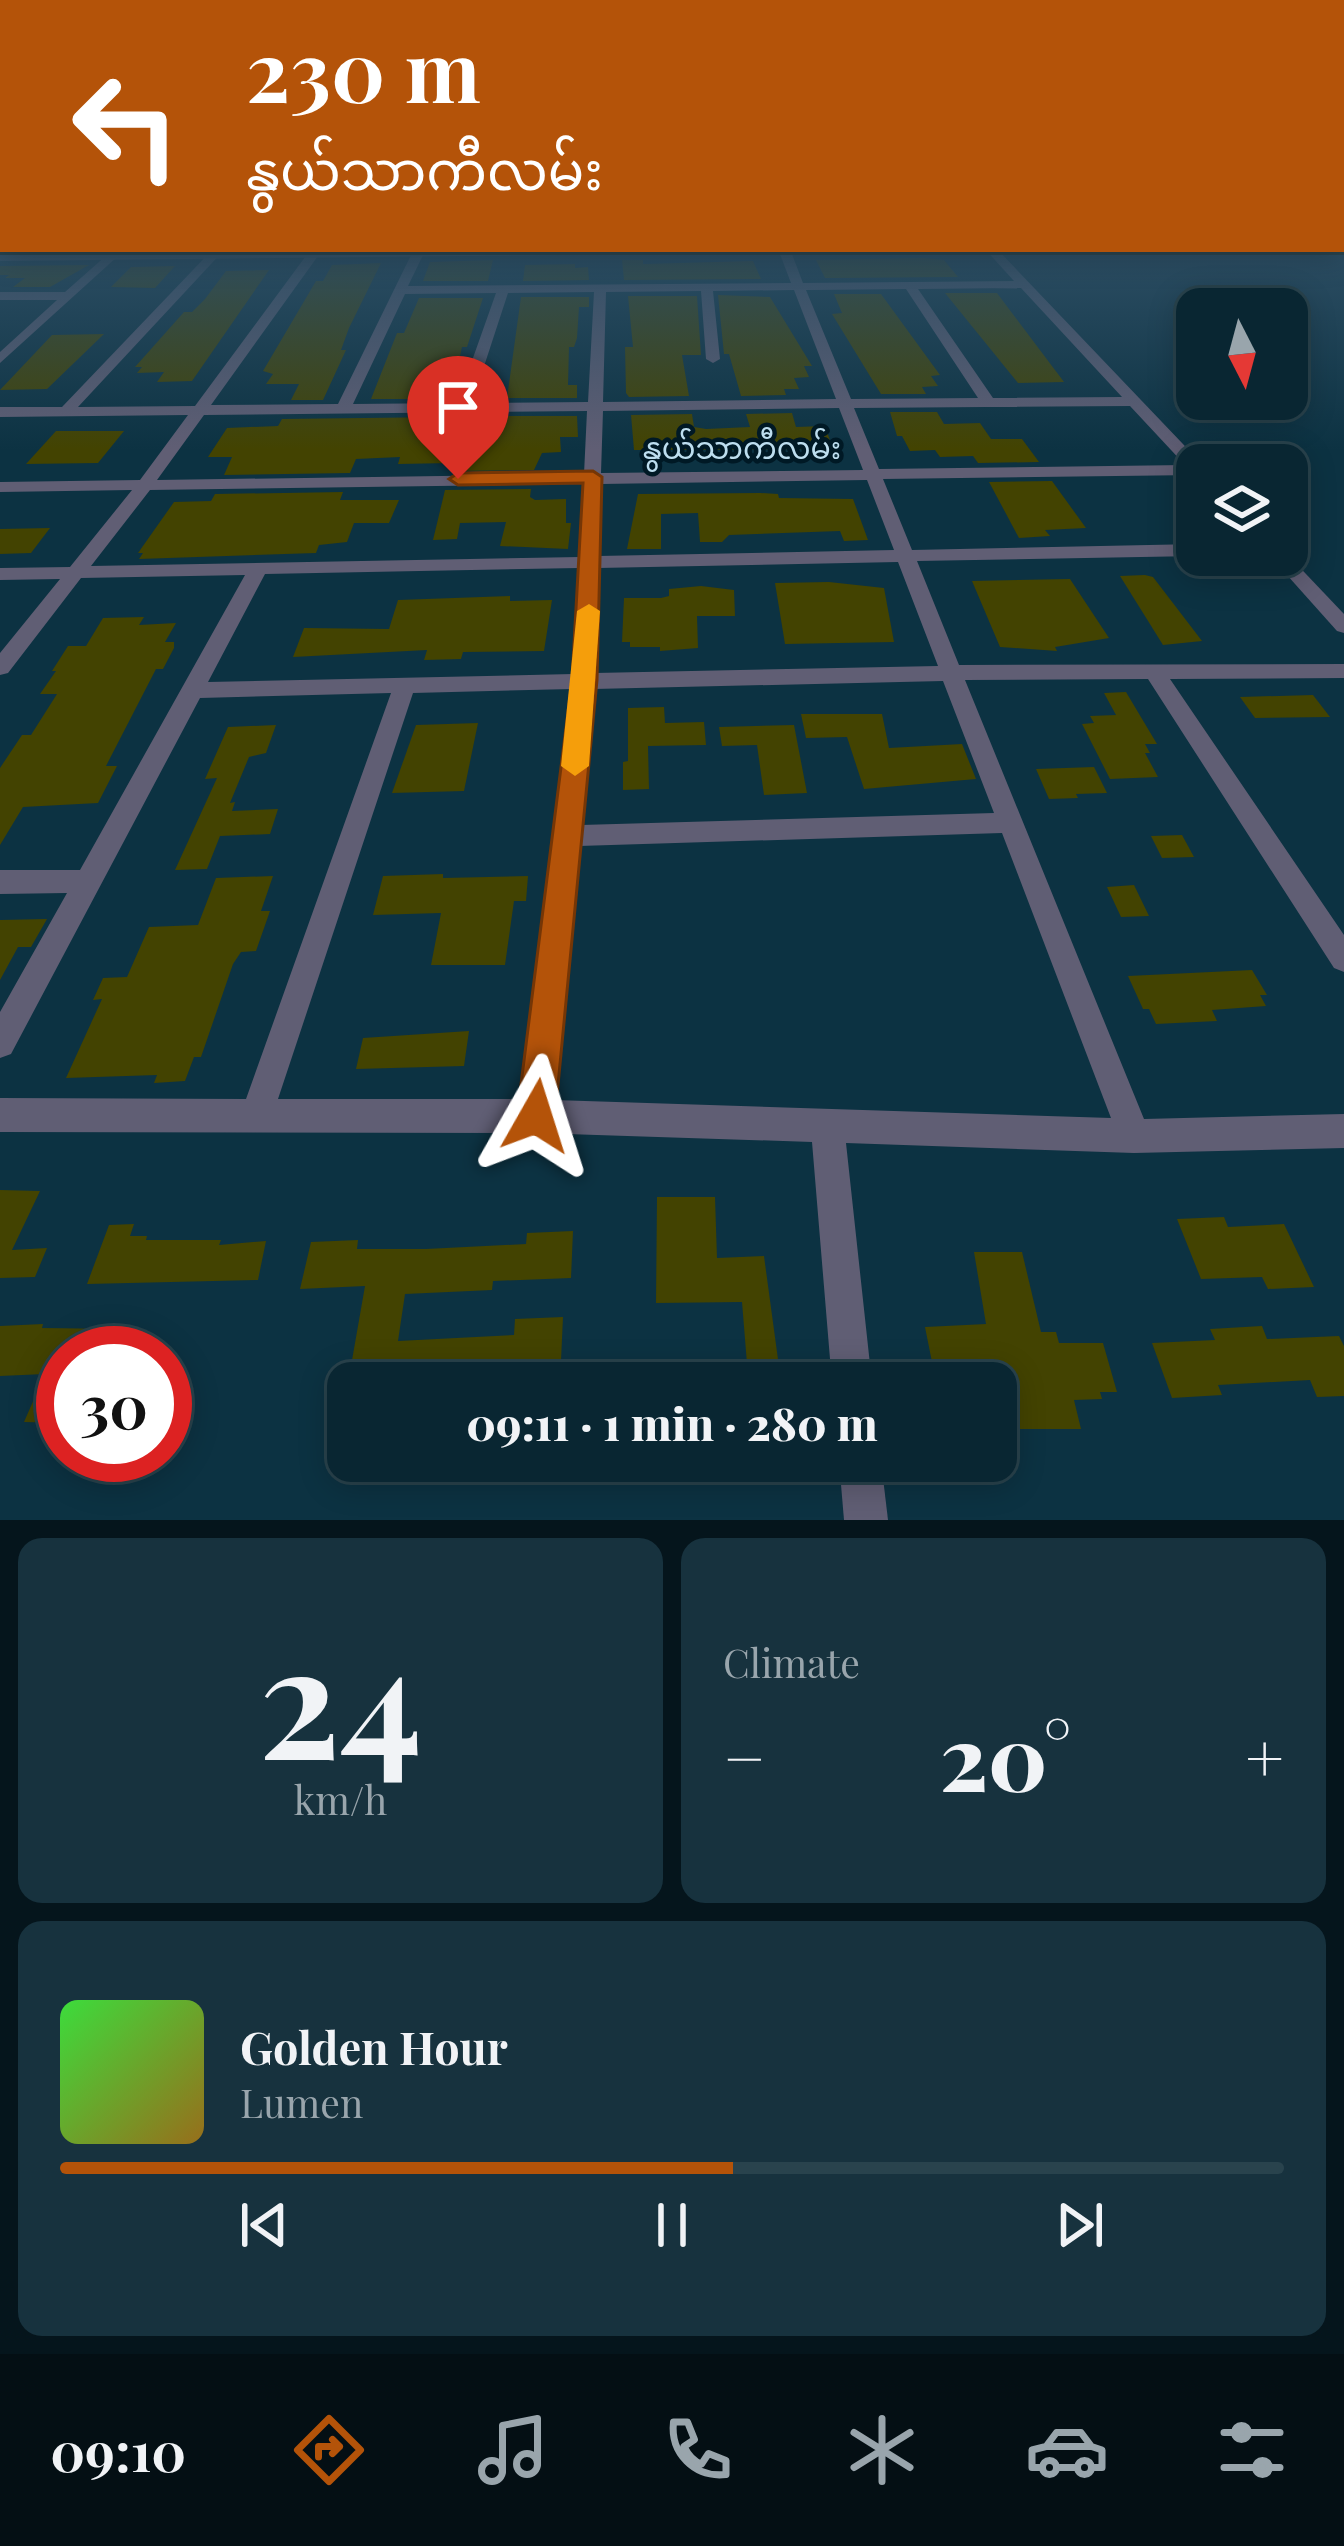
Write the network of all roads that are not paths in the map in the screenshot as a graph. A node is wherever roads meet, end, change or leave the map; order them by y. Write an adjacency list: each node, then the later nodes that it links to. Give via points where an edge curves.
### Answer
1 (57, 308): 11 (street)
2 (163, 308): 20 (street)
3 (273, 308): 19 (street)
4 (391, 308): 18 (street)
5 (496, 308): 17 (street)
6 (599, 308): 16 (street)
7 (709, 308): 12 (street)
8 (804, 308): 15 (street)
9 (925, 308): 14 (street)
10 (1046, 308): 13 (street)
11 (0, 359)
12 (713, 359)
13 (1133, 401): 14 (street); 22 (street)
14 (988, 402): 15 (street)
15 (842, 404): 16 (street); 24 (street)
16 (594, 406): 17 (street); 25 (street)
17 (464, 407): 18 (street)
18 (344, 408): 19 (street)
19 (199, 409): 20 (street); 26 (street)
20 (65, 411): 21 (street)
21 (0, 412)
22 (1176, 447)
23 (1176, 469): 24 (street, နွယ်သာကီလမ်း)
24 (875, 475): 25 (street, နွယ်သာကီလမ်း); 29 (street)
25 (593, 477): 26 (street, နွယ်သာကီလမ်း); 30 (street)
26 (145, 485): 27 (street, နွယ်သာကီလမ်း); 32 (street)
27 (0, 487)
28 (1176, 550): 29 (street)
29 (902, 556): 30 (street); 39 (street)
30 (592, 562): 31 (street); 40 (street)
31 (258, 569): 32 (street); 42 (street)
32 (74, 573): 33 (street); 36 (street)
33 (0, 574)
34 (1298, 576): 35 (street)
35 (1344, 626)
36 (0, 668)
37 (1344, 671): 38 (street)
38 (1154, 672): 39 (street); 47 (street)
39 (949, 673): 40 (street); 43 (street)
40 (584, 680): 41 (street); 44 (street)
41 (405, 685): 42 (street); 50 (street)
42 (192, 690): 45 (street)
43 (1008, 823): 44 (street); 54 (street)
44 (567, 836): 51 (street)
45 (88, 881): 46 (street); 48 (street)
46 (0, 882)
47 (1344, 959)
48 (0, 1043)
49 (0, 1115): 50 (street)
50 (256, 1116): 51 (street)
51 (536, 1116): 52 (street)
52 (826, 1126): 54 (street); 55 (street)
53 (1344, 1131): 54 (street)
54 (1134, 1136)
55 (850, 1362)
56 (862, 1482): 57 (street)
57 (866, 1520)

